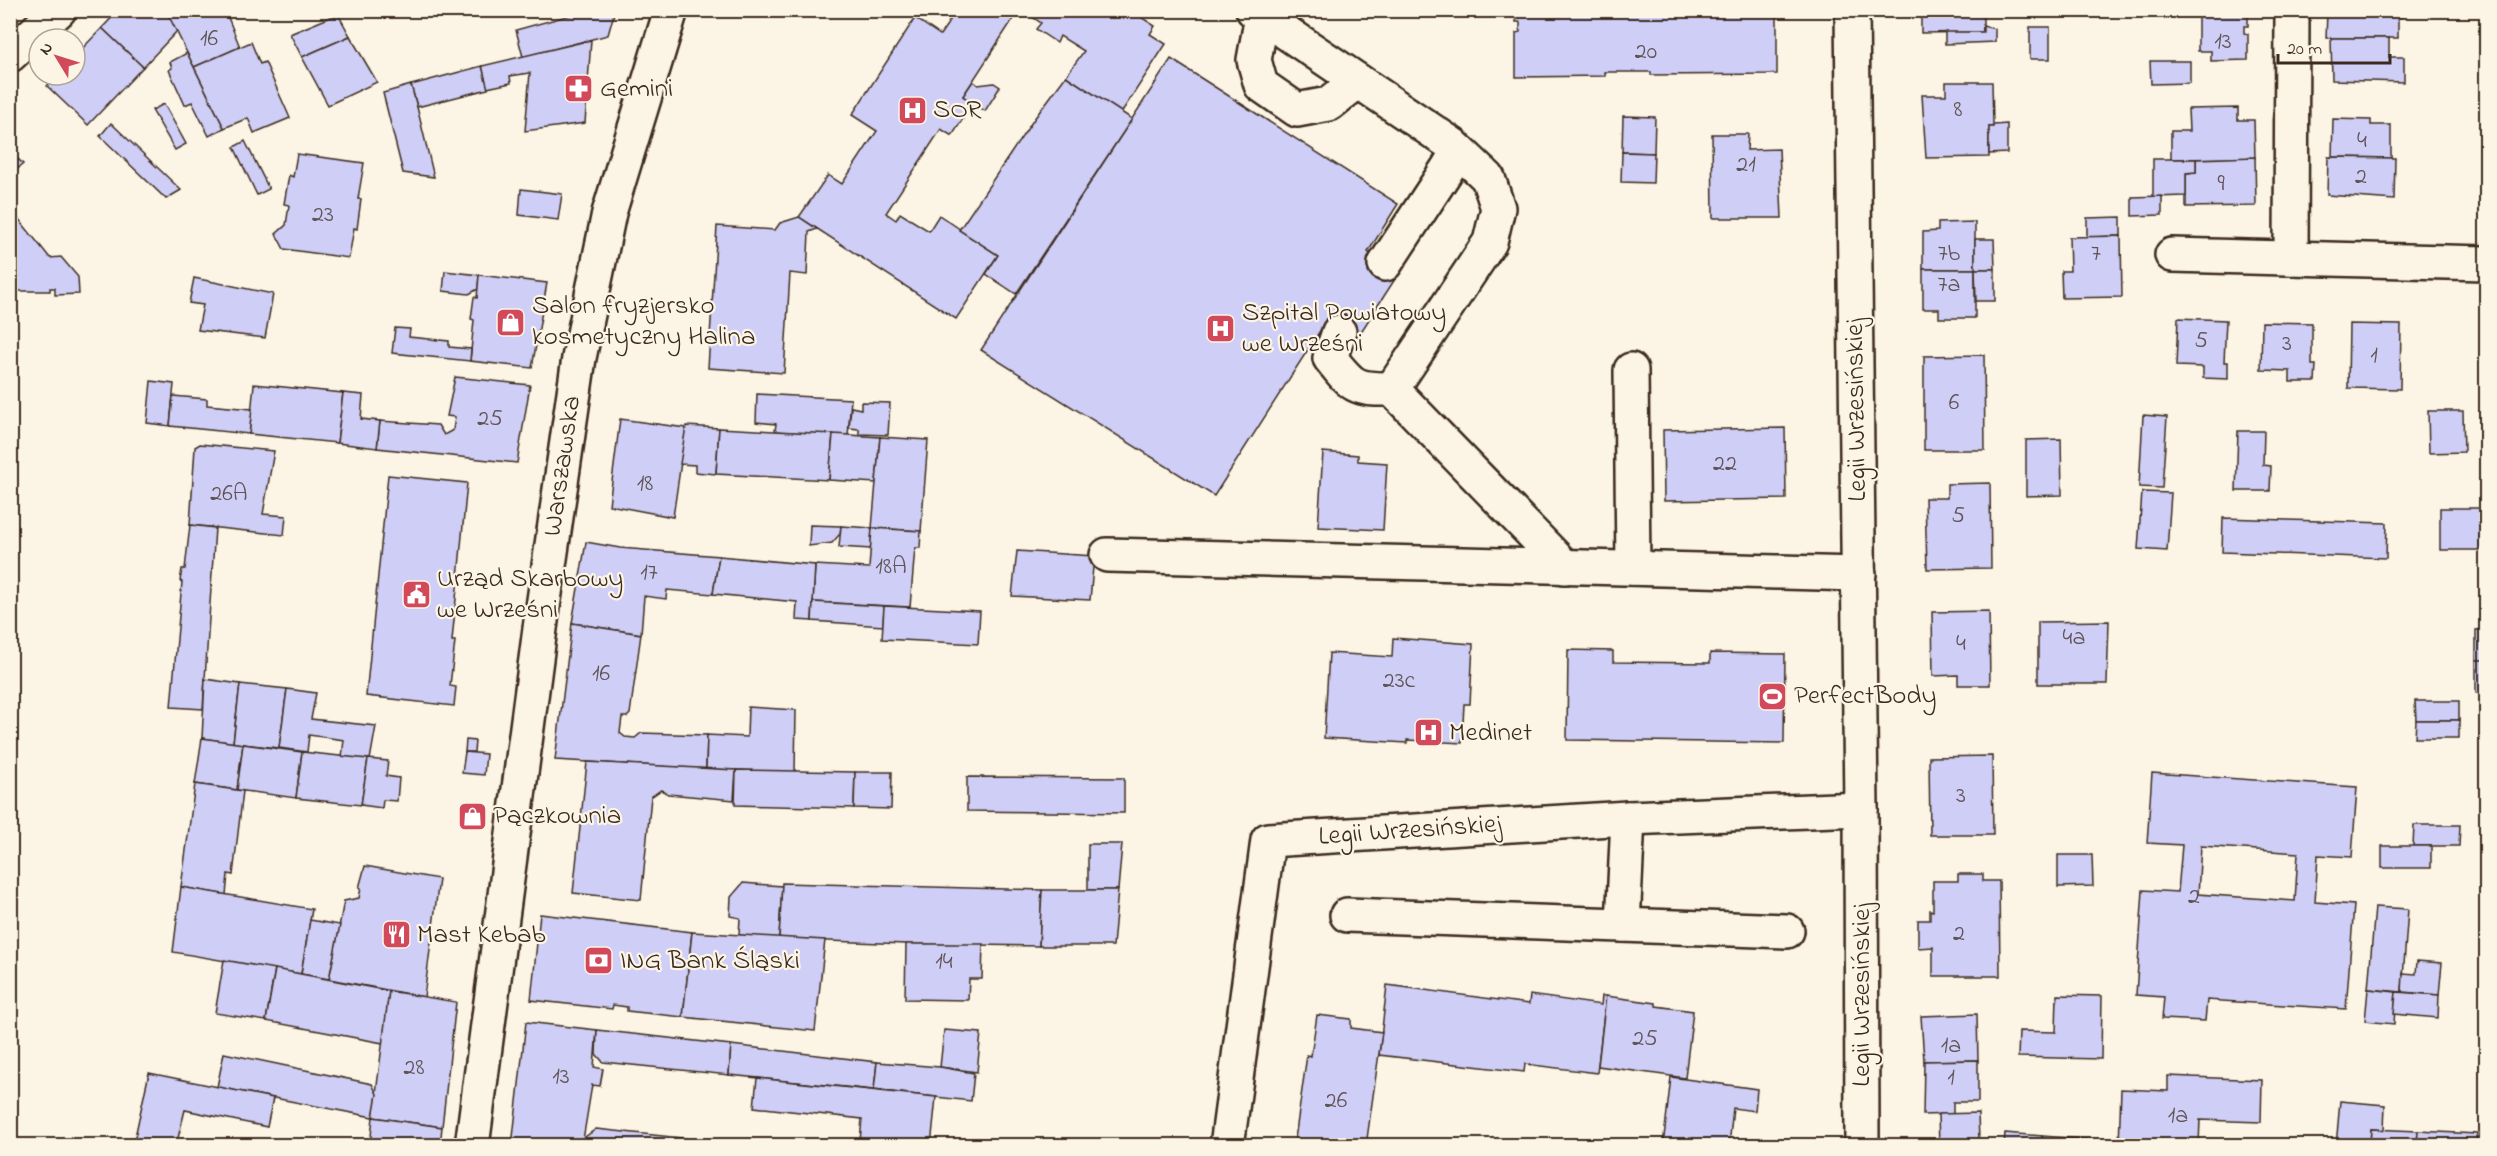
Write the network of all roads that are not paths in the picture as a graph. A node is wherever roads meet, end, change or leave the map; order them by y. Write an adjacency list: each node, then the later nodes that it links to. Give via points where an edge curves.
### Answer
1 (58, 10): 6 (street)
2 (671, 10): 25 (street, Warszawska, via 609,213 579,358)
3 (1852, 10): 19 (street, Legii Wrzesińskiej)
4 (2292, 10): 10 (street)
5 (1257, 13): 7 (street); 7 (street, via 1254,60 1262,85 1297,110 1329,104)
6 (10, 55)
7 (1358, 81): 8 (street)
8 (1460, 151): 12 (street); 15 (street, via 1488,178 1498,208 1490,242)
9 (2172, 255): 10 (street)
10 (2291, 258): 11 (street)
11 (2487, 263)
12 (1385, 264)
13 (1339, 332): 15 (street, via 1330,358 1347,379 1366,390)
14 (1631, 370): 18 (street)
15 (1392, 388): 17 (street)
16 (1107, 555): 17 (street)
17 (1564, 567): 18 (street)
18 (1633, 568): 19 (street)
19 (1859, 574): 20 (street, Legii Wrzesińskiej)
20 (1861, 808): 21 (street, Legii Wrzesińskiej); 27 (street, Legii Wrzesińskiej)
21 (1628, 818): 23 (street); 26 (street, Legii Wrzesińskiej, via 1268,840)
22 (1347, 915): 23 (street)
23 (1623, 925): 24 (street)
24 (1787, 931)
25 (472, 1146)
26 (1227, 1146)
27 (1862, 1146)

